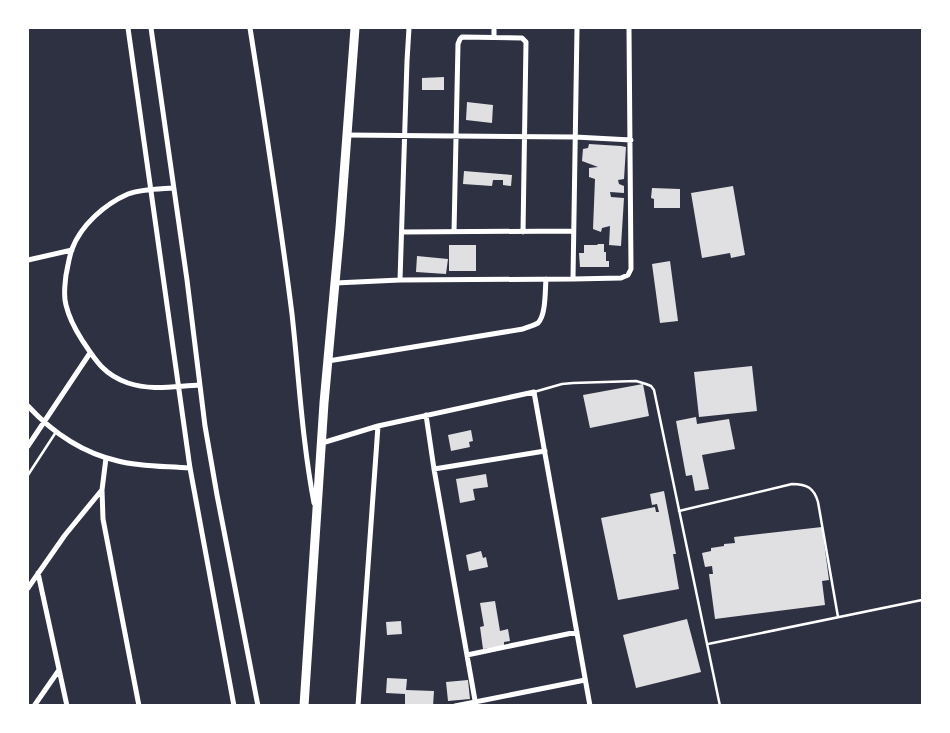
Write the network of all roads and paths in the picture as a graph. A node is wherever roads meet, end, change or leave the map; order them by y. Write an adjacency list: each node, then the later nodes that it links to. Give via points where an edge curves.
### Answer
1 (128, 28): 17 (street)
2 (151, 28): 16 (street)
3 (250, 28): 47 (street, via 289,294 309,474)
4 (355, 28): 11 (main road)
5 (409, 28): 10 (street)
6 (494, 28): 9 (street)
7 (577, 28): 14 (street)
8 (630, 28): 15 (street)
9 (494, 38): 12 (street, via 462,37 458,41); 13 (street, via 522,38 526,42)
10 (405, 135): 11 (street); 12 (street); 19 (street)
11 (346, 136): 27 (main road)
12 (456, 136): 13 (street); 20 (street)
13 (524, 136): 14 (street); 21 (street)
14 (575, 137): 15 (street); 18 (street)
15 (631, 140): 24 (street, via 630,272 621,278)
16 (173, 188): 17 (street); 30 (street)
17 (151, 190): 22 (street, via 130,194 105,208 84,227); 31 (street)
18 (573, 231): 21 (street); 24 (street)
19 (402, 232): 20 (street); 25 (street)
20 (454, 232): 21 (street)
21 (523, 232)
22 (72, 250): 23 (street); 28 (street, via 64,294 74,327)
23 (28, 260)
24 (572, 279): 26 (street)
25 (400, 280): 26 (street); 27 (street)
26 (546, 280): 29 (street, via 543,316 533,326)
27 (334, 283): 29 (main road)
28 (90, 353): 31 (street, via 106,372 126,383 149,388); 35 (street)
29 (328, 361): 38 (main road)
30 (200, 384): 31 (street); 62 (street, via 217,495)
31 (178, 386): 42 (street)
32 (534, 392): 34 (street); 40 (street); 46 (lane, via 573,383 636,381 651,386)
33 (28, 406): 35 (street)
34 (426, 416): 36 (street); 43 (street)
35 (44, 422): 37 (street); 39 (street)
36 (378, 426): 38 (street); 64 (street)
37 (56, 432): 41 (street); 44 (lane)
38 (322, 443): 47 (main road)
39 (28, 446)
40 (544, 451): 43 (street); 52 (street)
41 (106, 458): 42 (street); 45 (street)
42 (190, 468): 61 (street)
43 (434, 469): 54 (street)
44 (28, 474)
45 (102, 490): 48 (street); 60 (street, via 104,519)
46 (679, 511): 51 (lane, via 792,484 806,486 818,502); 53 (lane)
47 (317, 517): 63 (main road)
48 (38, 573): 49 (street); 55 (street)
49 (28, 588)
50 (922, 600): 51 (lane)
51 (838, 617): 53 (lane)
52 (576, 632): 54 (street); 56 (street)
53 (708, 644): 67 (lane)
54 (467, 655): 57 (street)
55 (59, 670): 58 (street); 59 (street)
56 (585, 680): 57 (street); 66 (street)
57 (476, 704): 65 (street)
58 (34, 706)
59 (67, 706)
60 (139, 706)
61 (234, 706)
62 (258, 706)
63 (304, 706)
64 (358, 706)
65 (455, 706)
66 (590, 706)
67 (720, 706)

